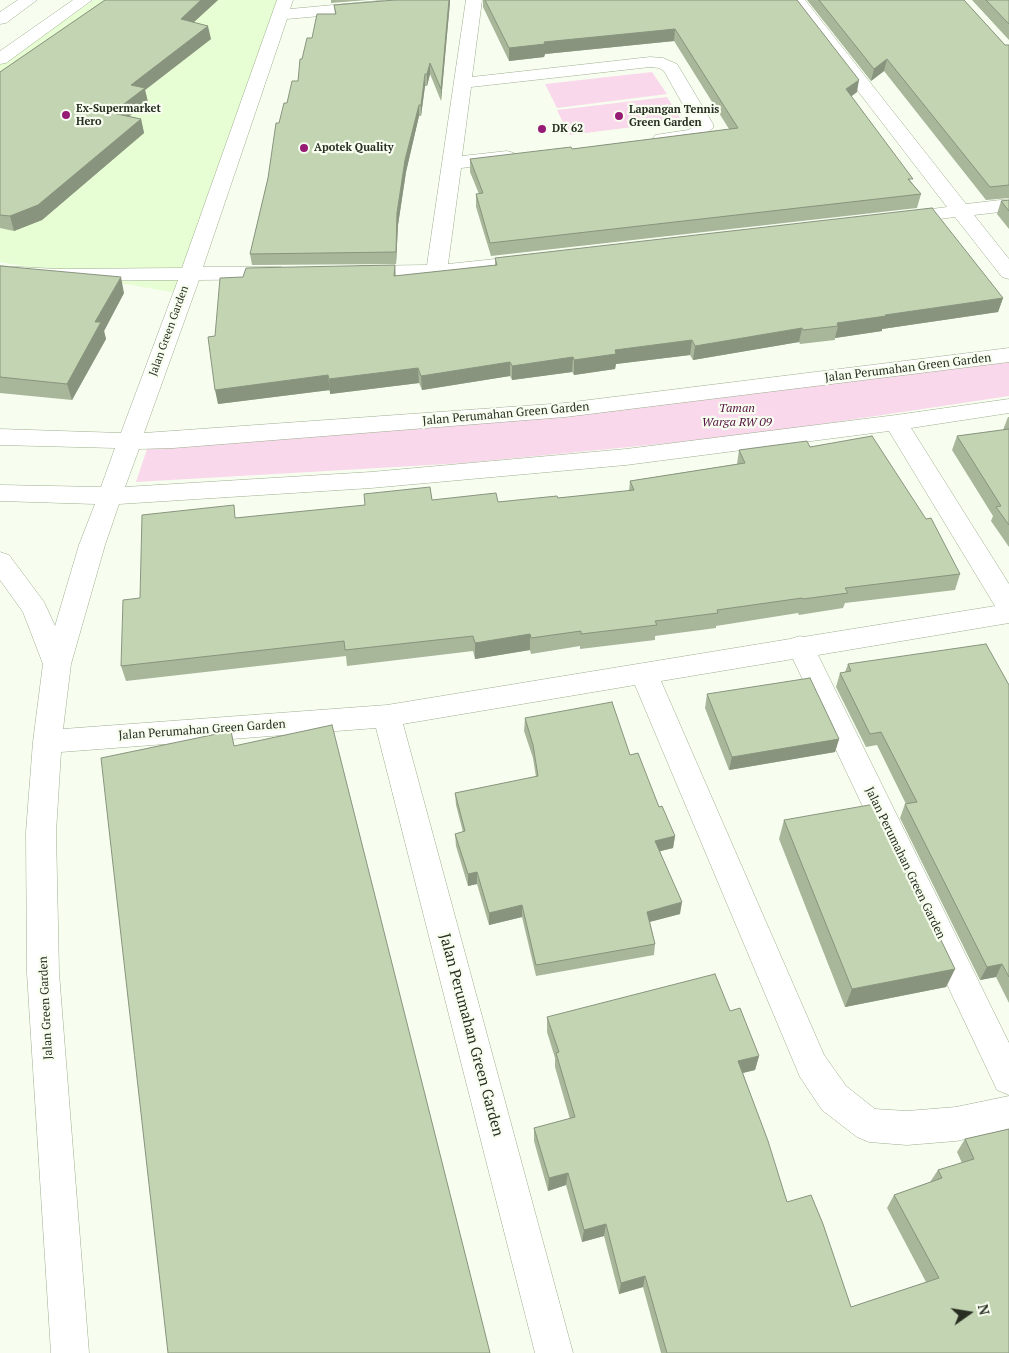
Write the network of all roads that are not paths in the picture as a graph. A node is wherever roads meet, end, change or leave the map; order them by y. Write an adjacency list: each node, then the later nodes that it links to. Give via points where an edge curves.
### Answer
1 (29, 0): 8 (street)
2 (70, 0): 9 (street)
3 (84, 0): 10 (street)
4 (441, 0): 7 (street)
5 (474, 0): 11 (street)
6 (796, 0): 16 (street)
7 (283, 8): 24 (street, Jalan Green Garden)
8 (0, 19)
9 (0, 48)
10 (0, 59)
11 (463, 83): 12 (street, via 663,63 671,68 704,128 694,135); 14 (street)
12 (645, 141)
13 (519, 156): 14 (street)
14 (452, 163): 19 (street)
15 (1009, 205): 16 (street)
16 (961, 211): 17 (street); 22 (street)
17 (882, 220)
18 (549, 259): 19 (street)
19 (438, 271): 21 (street)
20 (0, 272): 24 (street)
21 (341, 272)
22 (1009, 272)
23 (303, 273): 24 (street)
24 (190, 275): 29 (street, Jalan Green Garden)
25 (1009, 355): 29 (street, Jalan Perumahan Green Garden, via 565,410)
26 (1009, 406): 27 (street)
27 (896, 423): 31 (street, via 626,457 371,480); 33 (street)
28 (0, 437): 29 (street, Jalan Perumahan Green Garden)
29 (129, 441): 31 (street, Jalan Green Garden)
30 (0, 493): 31 (street)
31 (110, 496): 36 (street, Jalan Green Garden)
32 (0, 561): 36 (street, Jalan Green Garden, via 35,609)
33 (1009, 606)
34 (1009, 613): 35 (street, Jalan Perumahan Green Garden)
35 (800, 646): 37 (street, Jalan Perumahan Green Garden); 40 (street, Jalan Perumahan Green Garden)
36 (57, 664): 39 (street, Jalan Green Garden)
37 (644, 673): 38 (street, Jalan Perumahan Green Garden); 41 (street, via 812,1066 834,1098 869,1124 907,1128 956,1124)
38 (387, 716): 39 (street, Jalan Perumahan Green Garden); 43 (street, Jalan Perumahan Green Garden)
39 (47, 742): 42 (street, Jalan Green Garden, via 41,832 43,973)
40 (1009, 1079)
41 (1009, 1112)
42 (70, 1353)
43 (554, 1353)

